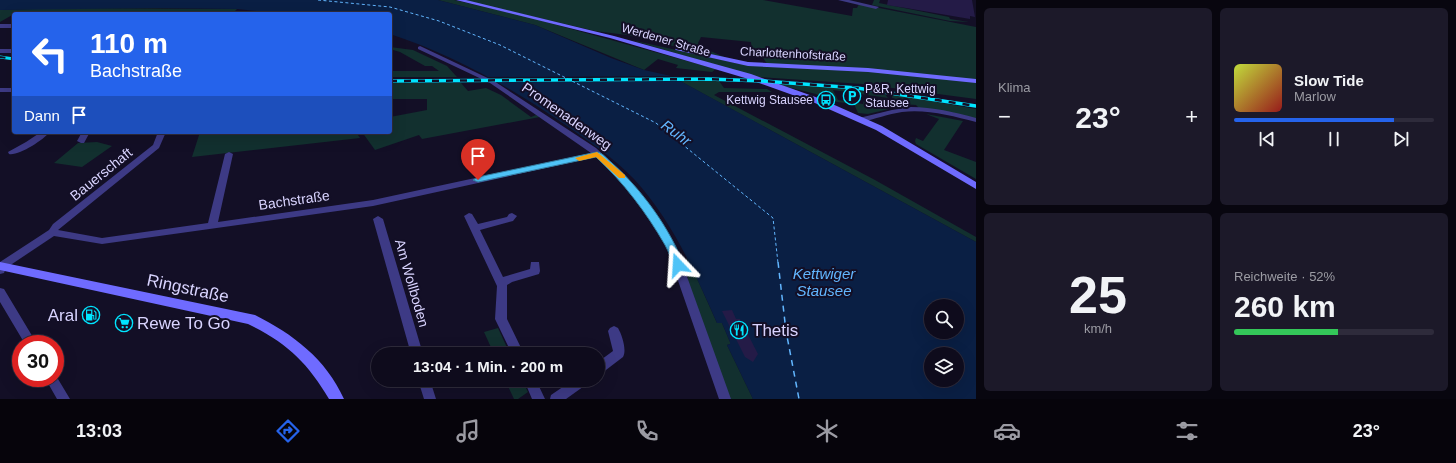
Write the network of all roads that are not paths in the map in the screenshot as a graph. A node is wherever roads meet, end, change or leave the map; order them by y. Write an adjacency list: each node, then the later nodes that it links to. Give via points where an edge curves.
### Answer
1 (459, 0): 6 (main road, Werdener Straße)
2 (841, 0): 3 (street)
3 (876, 7)
4 (0, 26): 5 (street)
5 (12, 26)
6 (612, 37): 10 (main road, Charlottenhofstraße, via 630,37 740,63 868,70); 13 (main road, Werdener Straße, via 748,76)
7 (420, 48): 21 (street, Promenadenweg, via 492,82)
8 (0, 51): 9 (street)
9 (12, 52)
10 (976, 81)
11 (0, 90): 12 (street)
12 (12, 90)
13 (862, 120): 14 (street, via 916,109); 22 (main road, Werdener Straße)
14 (976, 120)
15 (43, 134): 19 (street)
16 (85, 134): 18 (street)
17 (161, 134): 28 (street, Bauerschaft, via 156,146 56,226)
18 (81, 141)
19 (12, 152)
20 (229, 154): 26 (street)
21 (597, 154): 26 (street, Bachstraße, via 373,203); 47 (street, Promenadenweg, via 632,188 654,217 671,246)
22 (976, 186)
23 (469, 216): 27 (street)
24 (512, 216): 27 (street, via 510,220)
25 (378, 219): 35 (street, Am Wollboden)
26 (212, 226): 28 (street, Bachstraße, via 102,241)
27 (475, 228): 31 (street)
28 (52, 232): 30 (street)
29 (535, 265): 31 (street, via 536,271 508,279)
30 (1, 267): 43 (main road, Ringstraße, via 251,319 275,330 315,363)
31 (501, 284): 36 (street, via 501,319)
32 (0, 292): 34 (street)
33 (614, 332): 37 (street, via 619,353)
34 (26, 335)
35 (414, 347)
36 (515, 347)
37 (605, 364)
38 (57, 387): 42 (street)
39 (426, 387): 44 (street)
40 (533, 387): 45 (street)
41 (573, 387): 46 (street)
42 (64, 399)
43 (337, 399)
44 (430, 399)
45 (539, 399)
46 (556, 399)
47 (725, 399)

